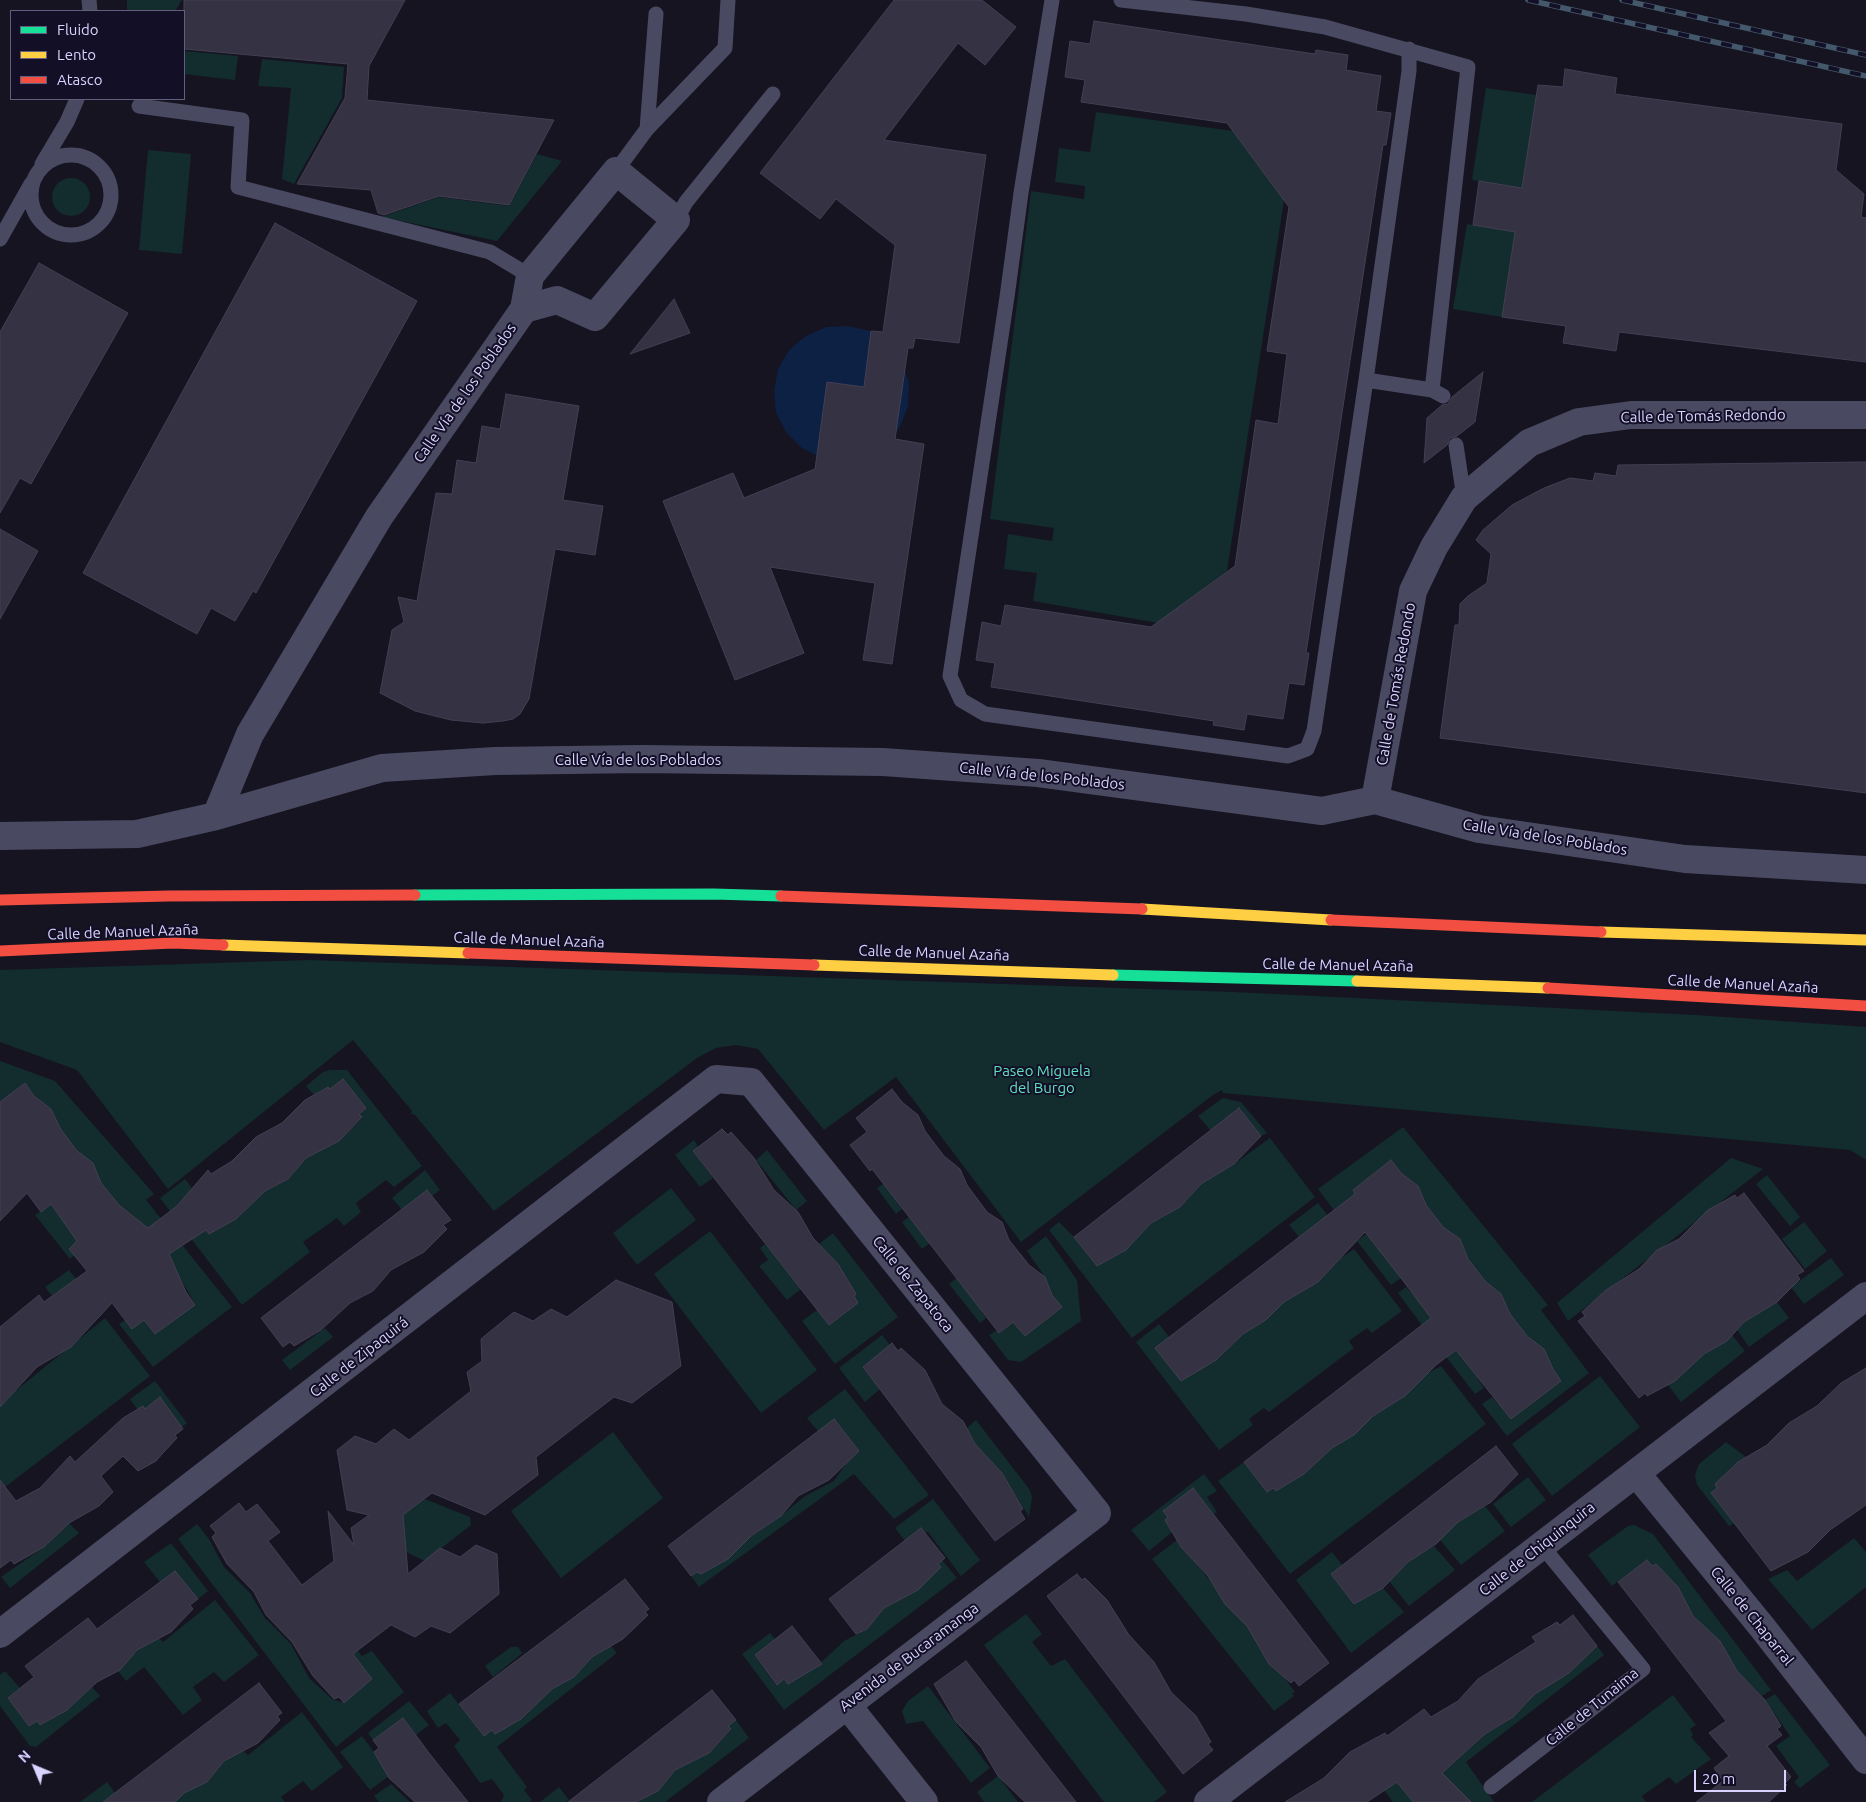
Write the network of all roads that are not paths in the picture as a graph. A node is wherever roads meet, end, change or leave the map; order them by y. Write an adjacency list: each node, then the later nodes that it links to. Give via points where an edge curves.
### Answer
1 (728, 0): 9 (lane, via 725,48)
2 (1052, 0): 16 (lane, via 950,676 961,700 985,714 1288,756 1306,749 1314,731)
3 (1122, 0): 5 (lane, via 1325,27)
4 (656, 14): 9 (lane)
5 (1409, 49): 16 (lane, via 1410,71); 16 (lane, via 1468,67 1437,393)
6 (774, 94): 12 (lane, via 686,202)
7 (77, 100): 11 (lane)
8 (139, 106): 14 (lane, via 242,120 238,187 490,252)
9 (647, 129): 10 (lane)
10 (616, 171): 12 (street); 14 (street, Calle Vía de los Poblados)
11 (36, 175): 11 (lane, via 55,157 81,155 94,161 110,181 110,207 104,219 82,234 56,232 45,225 31,202 31,188); 13 (lane)
12 (676, 220): 15 (street, Calle Vía de los Poblados, via 595,317 557,300)
13 (0, 239)
14 (530, 276): 15 (street, Calle Vía de los Poblados)
15 (524, 309): 21 (street, Calle Vía de los Poblados, via 367,536 250,734)
16 (1366, 380)
17 (1866, 415): 19 (street, Calle de Tomás Redondo, via 1631,415 1579,422 1529,443)
18 (1456, 445): 19 (lane)
19 (1464, 498): 20 (street, Calle de Tomás Redondo, via 1413,591)
20 (1375, 800): 21 (street, Calle Vía de los Poblados, via 1322,811 1038,773 883,762 622,759 382,768); 23 (street, Calle Vía de los Poblados, via 1480,830 1666,856)
21 (216, 816): 22 (street, Calle Vía de los Poblados, via 137,834)
22 (0, 836)
23 (1866, 870)
24 (0, 900): 25 (highway, via 714,894 1106,906 1483,928)
25 (1866, 940)
26 (0, 952): 27 (highway, Calle de Manuel Azaña, via 173,943 1455,983)
27 (1866, 1006)
28 (716, 1078): 31 (street, Calle de Zapatoca, via 751,1082); 33 (street, Calle de Zipaquirá)
29 (1866, 1296): 30 (street, Calle de Chiquinquira)
30 (1636, 1473): 32 (street, Calle de Chiquinquira); 35 (street, Calle de Chaparral)
31 (1097, 1514): 34 (street, Avenida de Bucaramanga)
32 (1542, 1546): 36 (lane, Calle de Tunaima, via 1643,1669); 39 (street, Calle de Chiquinquira)
33 (0, 1634)
34 (847, 1704): 37 (street, Avenida de Bucaramanga); 38 (street)
35 (1866, 1760)
36 (1491, 1787)
37 (721, 1802)
38 (924, 1802)
39 (1208, 1802)

